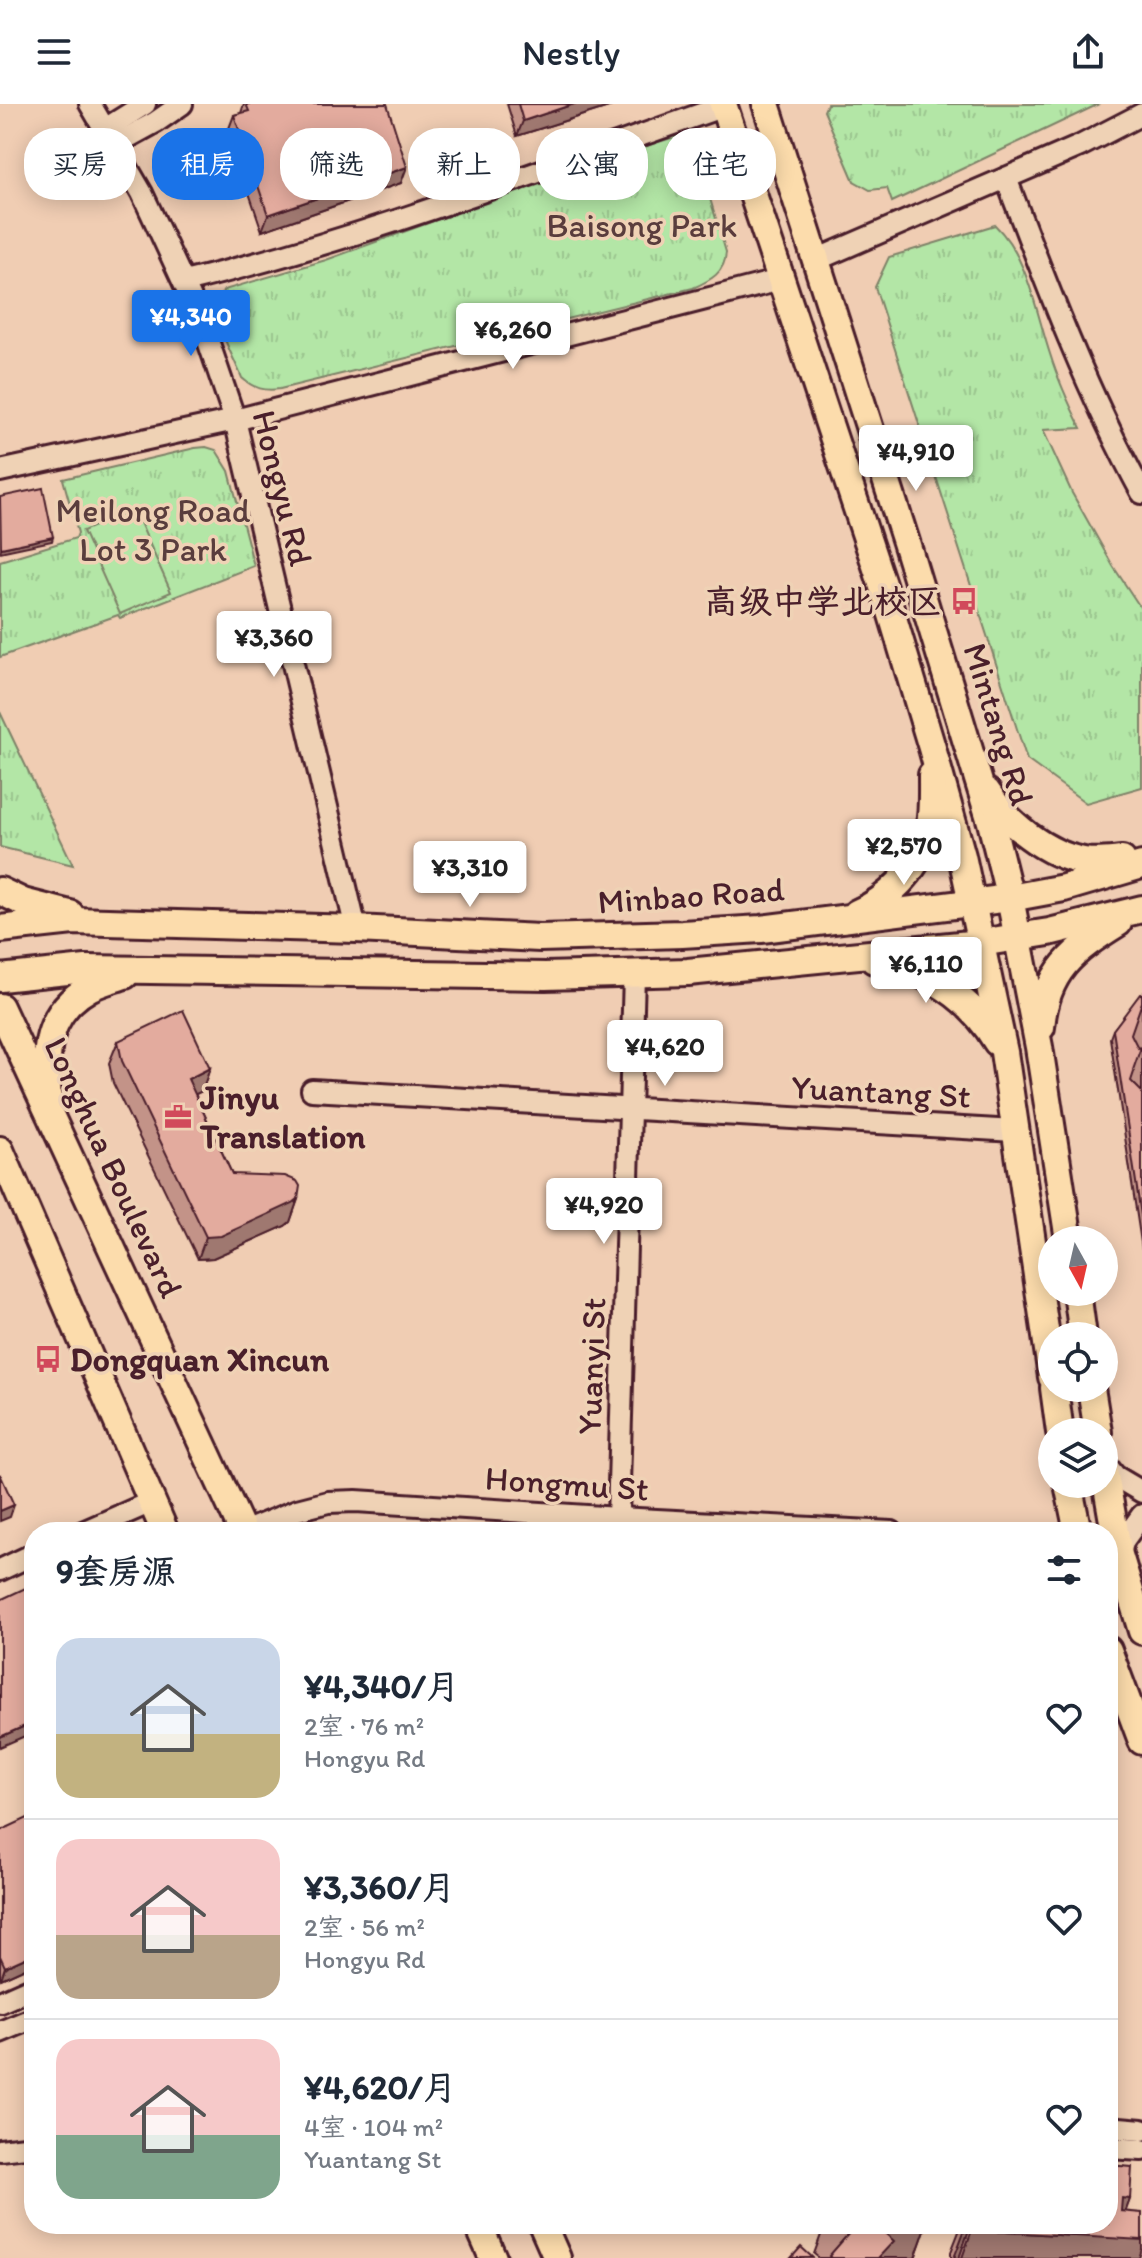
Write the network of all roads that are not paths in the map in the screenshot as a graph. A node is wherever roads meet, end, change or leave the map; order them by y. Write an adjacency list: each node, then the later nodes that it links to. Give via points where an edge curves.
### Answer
1 (90, 104): 7 (street, Hongyu Rd)
2 (145, 104): 8 (street)
3 (182, 104): 9 (street)
4 (766, 104): 12 (main road, Mintang Rd)
5 (724, 105): 13 (main road, Mintang Rd); 14 (street, via 333,242)
6 (1142, 114): 10 (street)
7 (105, 128)
8 (120, 128)
9 (136, 129)
10 (1006, 178): 12 (street); 17 (street, via 1091,393)
11 (136, 182): 14 (street, Hongyu Rd)
12 (816, 260): 19 (main road, Mintang Rd)
13 (780, 280): 15 (street); 18 (main road, Mintang Rd)
14 (184, 282): 15 (street, Hongyu Rd)
15 (235, 420): 16 (street); 29 (street, Hongyu Rd)
16 (0, 471)
17 (1142, 493)
18 (932, 748): 24 (main road, Mintang Rd); 26 (main road, via 929,827 915,862 879,902)
19 (978, 777): 20 (main road, via 1008,819 1058,853 1082,861); 23 (main road, Mintang Rd)
20 (1142, 858)
21 (1142, 865): 23 (main road, Minbao Road)
22 (0, 891): 27 (main road)
23 (1010, 898): 24 (main road, Minbao Road); 30 (main road, Mintang Rd)
24 (973, 904): 26 (main road, Minbao Road); 31 (main road, Mintang Rd)
25 (1141, 909): 30 (main road); 37 (main road, via 1061,967 1046,993)
26 (842, 919): 29 (main road, Minbao Road, via 610,938)
27 (101, 921): 28 (main road, Minbao Road); 29 (main road, Minbao Road)
28 (0, 929)
29 (356, 929)
30 (1017, 938): 31 (main road); 37 (main road, Mintang Rd)
31 (980, 943): 32 (main road); 38 (main road, Mintang Rd)
32 (851, 956): 34 (main road); 38 (main road, via 890,963 939,984 985,1021)
33 (142, 969): 34 (main road); 35 (main road); 41 (main road, via 92,987 75,998 56,1023 45,1068)
34 (634, 975): 40 (street, Yuanyi St)
35 (0, 978)
36 (0, 1007): 41 (main road, Longhua Boulevard)
37 (1039, 1047): 44 (main road, Mintang Rd)
38 (1004, 1052): 42 (main road, Mintang Rd)
39 (312, 1090): 40 (street, Yuantang St)
40 (630, 1108): 42 (street, Yuantang St); 52 (street, Yuanyi St)
41 (50, 1114): 55 (main road, Longhua Boulevard)
42 (1015, 1131): 45 (main road, Mintang Rd)
43 (0, 1150): 50 (main road)
44 (1067, 1226)
45 (1044, 1322)
46 (1118, 1478): 47 (street)
47 (1142, 1492)
48 (1071, 1498): 58 (main road)
49 (1109, 1498): 59 (main road)
50 (151, 1502): 53 (street); 54 (main road)
51 (1142, 1515): 61 (street)
52 (618, 1518): 56 (street, Hongmu St, via 356,1501 328,1502); 57 (street, Hongmu St)
53 (106, 1522)
54 (160, 1522)
55 (238, 1522)
56 (268, 1522)
57 (696, 1522)
58 (1076, 1522)
59 (1113, 1522)
60 (1118, 1549): 61 (main road)
61 (1119, 1555): 64 (main road)
62 (24, 1559): 63 (street)
63 (0, 1570)
64 (1142, 1631)
65 (1118, 1677): 66 (main road)
66 (1142, 1741)
67 (24, 1991): 68 (street)
68 (0, 2002)
69 (24, 2022): 70 (street)
70 (0, 2032)
71 (1118, 2128): 72 (street)
72 (1142, 2130)
73 (24, 2147): 75 (street)
74 (1118, 2149): 76 (street)
75 (0, 2150)
76 (1142, 2150)
77 (482, 2234): 78 (main road)
78 (493, 2258)

